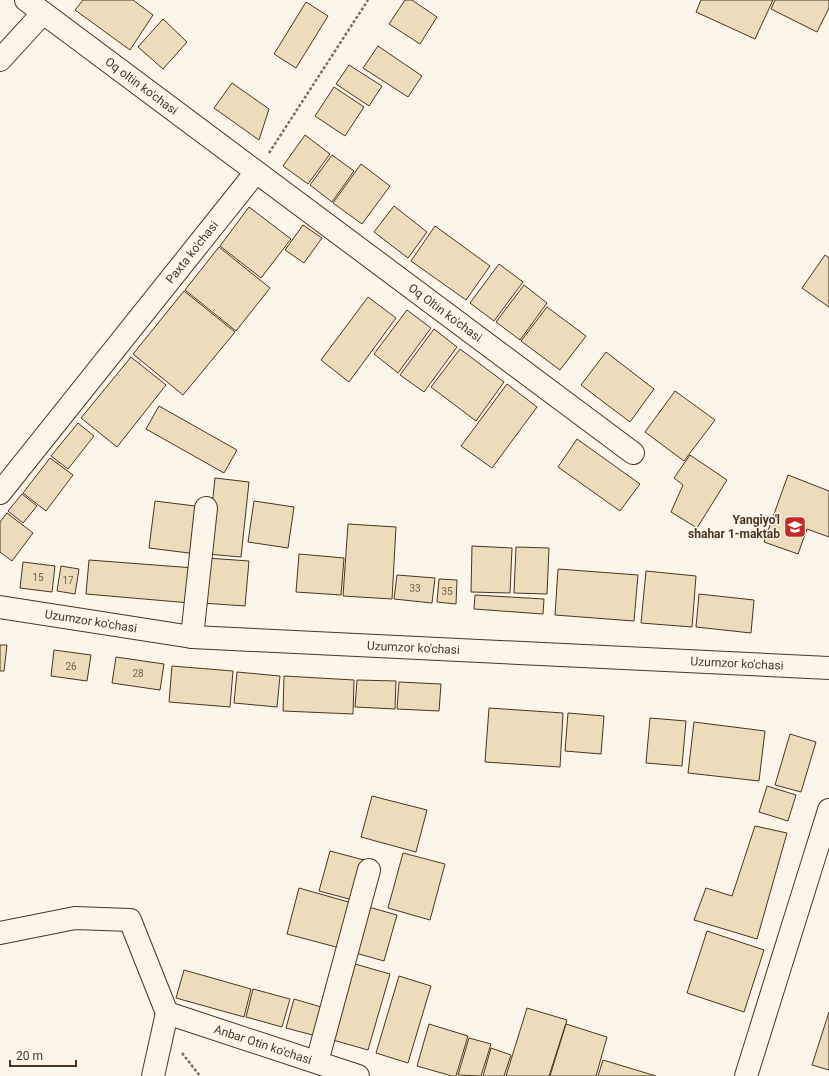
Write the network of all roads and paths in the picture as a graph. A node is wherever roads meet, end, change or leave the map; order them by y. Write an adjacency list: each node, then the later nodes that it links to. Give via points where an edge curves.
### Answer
1 (368, 0): 4 (path)
2 (34, 6): 3 (street); 4 (street, Oq oltin ko'chasi)
3 (0, 60)
4 (256, 172): 5 (street, Oq Oltin ko'chasi); 6 (street, Paxta ko'chasi)
5 (633, 454)
6 (0, 493)
7 (206, 508): 9 (street)
8 (0, 607): 9 (street, Uzumzor ko'chasi)
9 (192, 637): 10 (street, Uzumzor ko'chasi)
10 (829, 668)
11 (829, 810): 18 (street)
12 (369, 870): 15 (street)
13 (0, 933): 14 (street, via 75,918 130,920)
14 (168, 1013): 15 (street, Anbar Otin ko'chasi); 16 (street)
15 (317, 1062): 17 (street, Anbar Otin ko'chasi)
16 (153, 1076)
17 (358, 1076)
18 (746, 1076)

